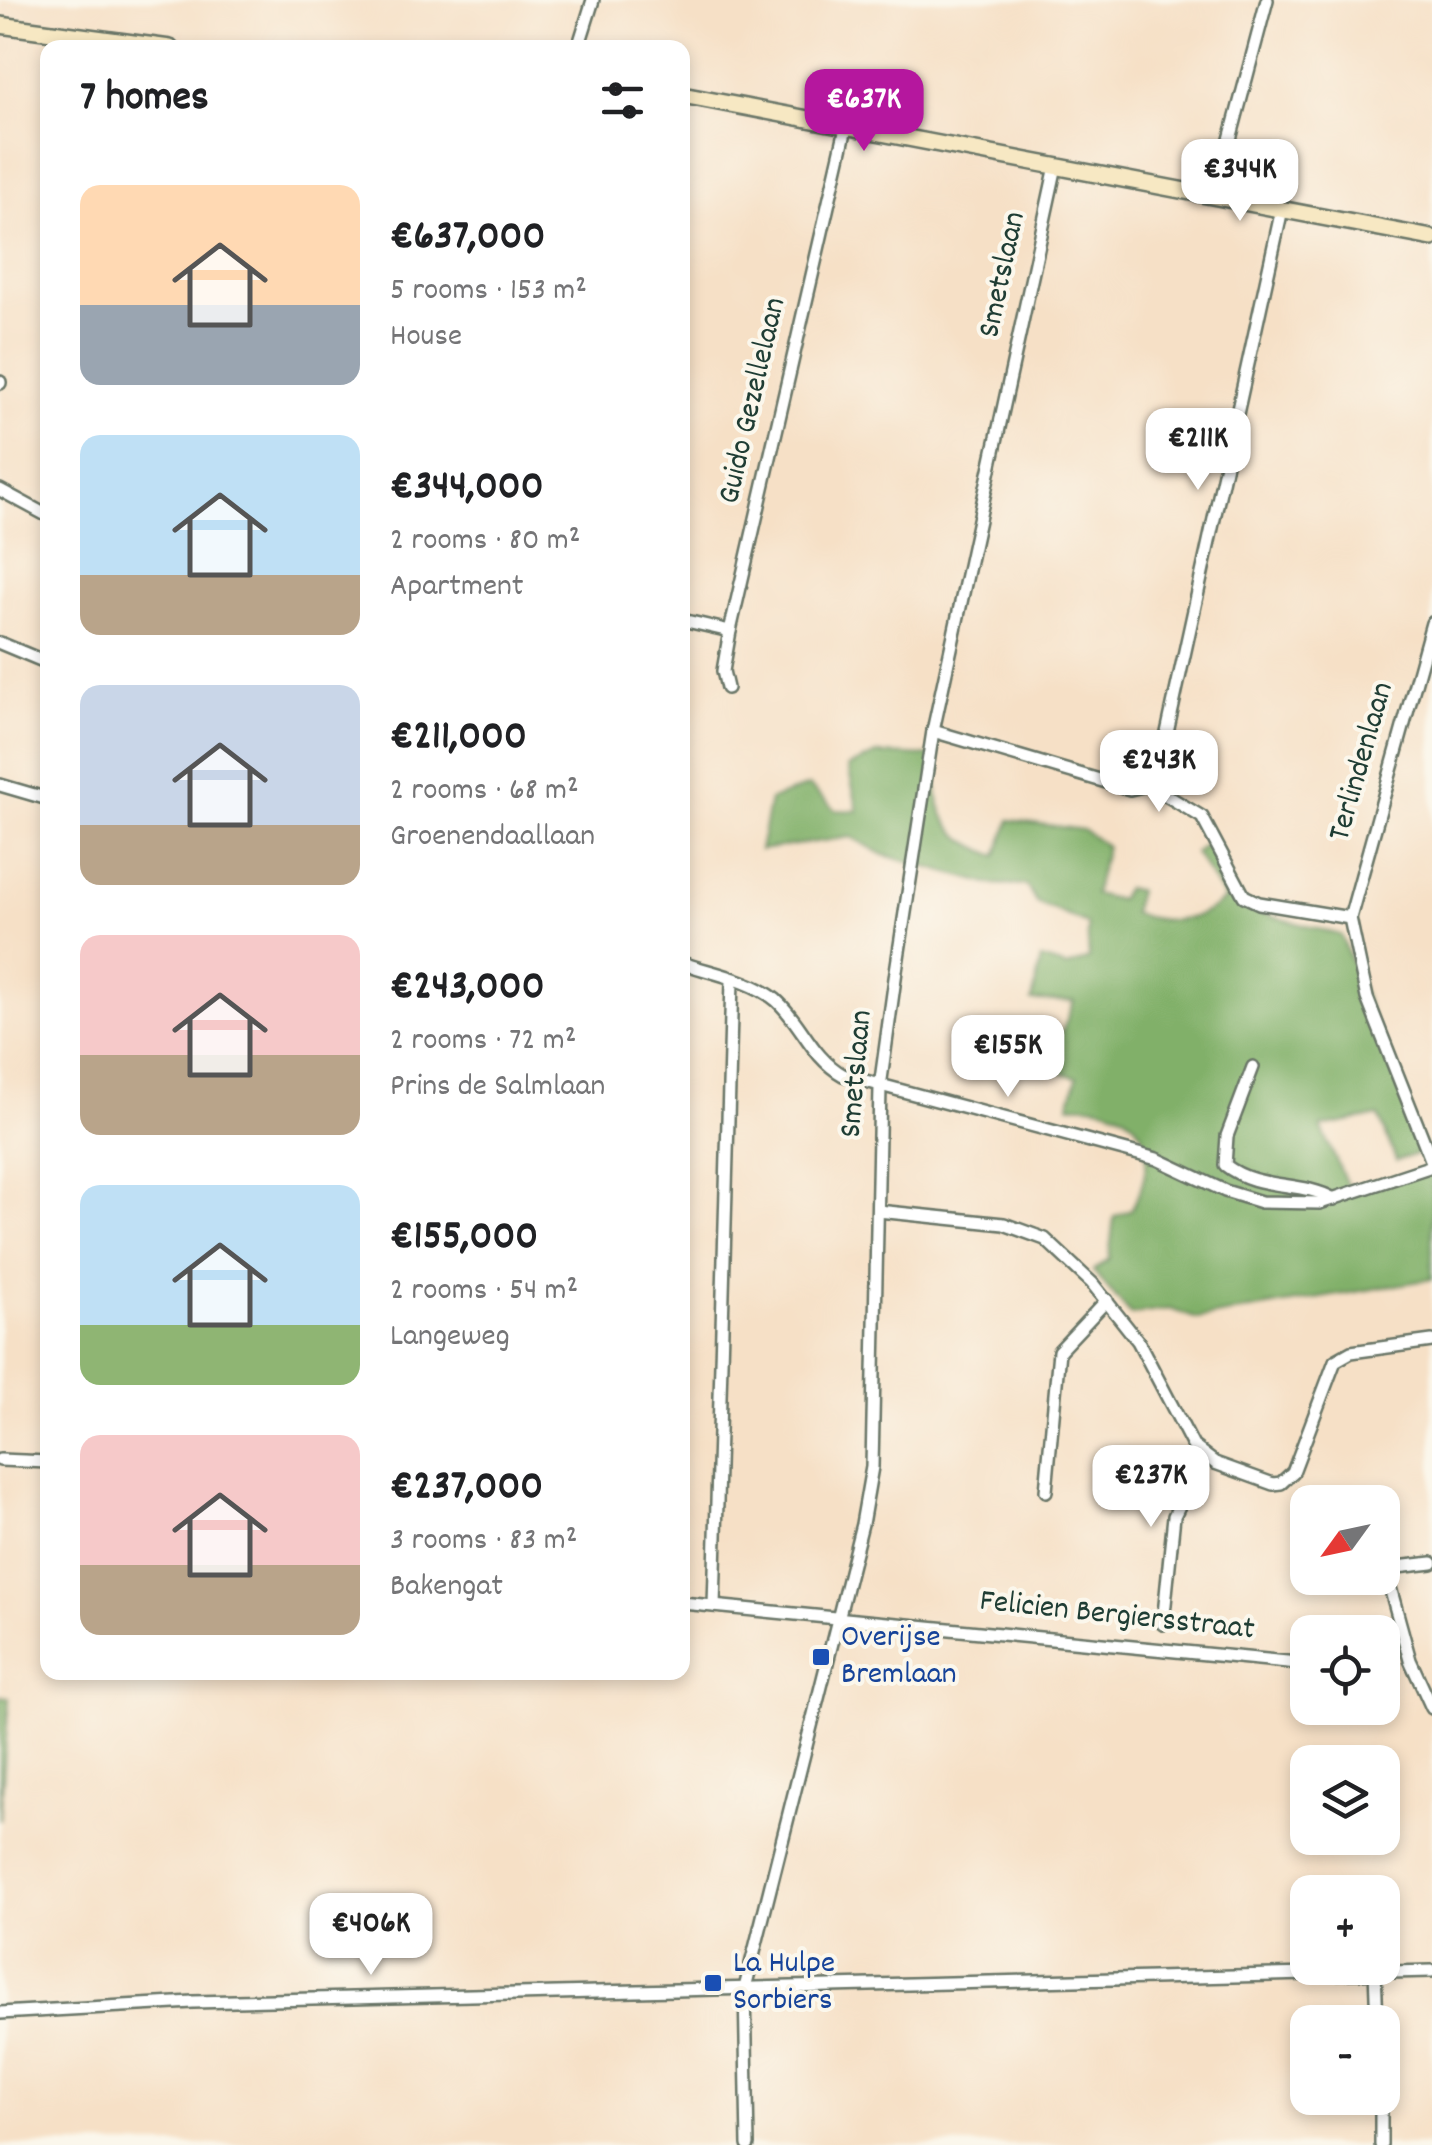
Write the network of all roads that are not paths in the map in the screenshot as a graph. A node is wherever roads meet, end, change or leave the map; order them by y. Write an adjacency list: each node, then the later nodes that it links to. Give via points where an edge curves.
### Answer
1 (593, 0): 5 (street)
2 (1266, 0): 9 (street)
3 (0, 26): 4 (main road)
4 (108, 40)
5 (580, 40)
6 (690, 97): 7 (main road)
7 (846, 128): 8 (main road); 16 (street, Guido Gezellelaan)
8 (1056, 166): 9 (main road); 20 (street, Smetslaan)
9 (1215, 196): 10 (main road)
10 (1282, 209): 11 (main road); 21 (street)
11 (1432, 238)
12 (0, 490): 13 (street)
13 (40, 512)
14 (690, 622): 16 (street)
15 (1432, 623): 24 (street, Terlindenlaan)
16 (730, 631): 19 (street, Guido Gezellelaan, via 723,671)
17 (0, 643): 18 (street)
18 (40, 660)
19 (728, 688)
20 (933, 731): 21 (street, via 1130,789); 28 (street, Smetslaan)
21 (1156, 783): 24 (street, via 1202,817 1244,896)
22 (0, 785): 23 (street)
23 (40, 797)
24 (1350, 918): 29 (street, via 1367,998)
25 (690, 965): 26 (street)
26 (732, 981): 28 (street, via 777,1001 832,1069); 40 (street)
27 (1253, 1067): 30 (street, via 1227,1136 1225,1164 1266,1184)
28 (880, 1087): 30 (street, via 1172,1164 1261,1202); 31 (street, Smetslaan)
29 (1432, 1164): 30 (street)
30 (1334, 1199)
31 (878, 1211): 32 (street, via 1023,1228 1065,1254); 41 (street, Smetslaan, via 872,1467)
32 (1107, 1300): 34 (street, via 1152,1362 1184,1432); 37 (street, via 1059,1351)
33 (1432, 1341): 34 (street, via 1351,1352 1335,1361 1293,1472 1281,1483)
34 (1204, 1456): 42 (street, via 1174,1516)
35 (0, 1460): 36 (street)
36 (40, 1462)
37 (1046, 1491)
38 (1432, 1564): 44 (street, via 1397,1567 1388,1580 1410,1660)
39 (690, 1604): 40 (street, Felicien Bergiersstraat)
40 (714, 1606): 41 (street, Felicien Bergiersstraat)
41 (838, 1618): 43 (street, Felicien Bergiersstraat); 48 (street, Smetslaan)
42 (1163, 1624)
43 (1290, 1662)
44 (1432, 1708)
45 (1432, 1971): 46 (street)
46 (1400, 1972)
47 (1290, 1974): 48 (street)
48 (746, 1988): 49 (street); 51 (street, Smetslaan)
49 (0, 2013)
50 (1381, 2115): 52 (street)
51 (748, 2145)
52 (1382, 2145)

